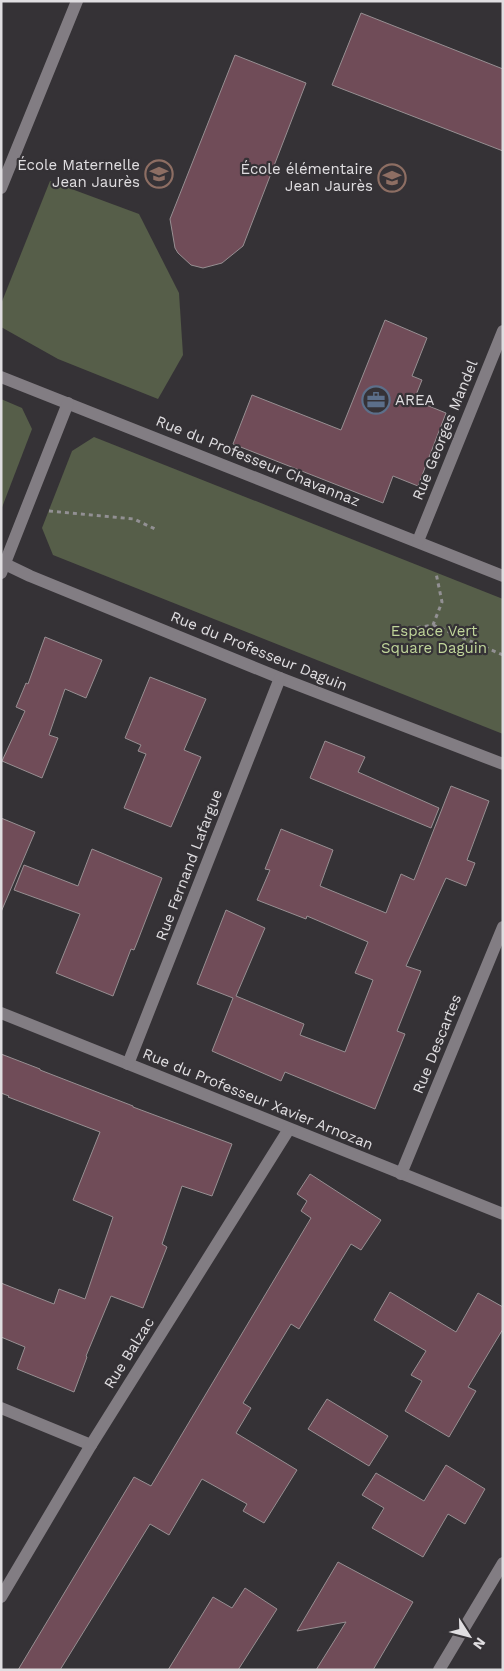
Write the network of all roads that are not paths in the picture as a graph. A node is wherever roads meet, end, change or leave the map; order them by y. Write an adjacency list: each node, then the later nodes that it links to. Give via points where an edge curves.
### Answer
1 (77, 1): 2 (street)
2 (1, 188)
3 (503, 331): 6 (street, Rue Georges Mandel)
4 (1, 377): 5 (street, Rue du Professeur Chavannaz)
5 (68, 403): 6 (street, Rue du Professeur Chavannaz); 7 (street)
6 (418, 541): 8 (street, Rue du Professeur Chavannaz)
7 (3, 568): 9 (street, Rue du Professeur Daguin, via 40,580)
8 (503, 576)
9 (280, 678): 10 (street, Rue du Professeur Daguin); 13 (street, Rue Fernand Lafargue)
10 (503, 764)
11 (503, 927): 15 (street, Rue Descartes)
12 (1, 1013): 13 (street, Rue du Professeur Xavier Arnozan)
13 (128, 1064): 14 (street, Rue du Professeur Xavier Arnozan)
14 (289, 1129): 15 (street, Rue du Professeur Xavier Arnozan); 18 (street, Rue Balzac)
15 (401, 1174): 16 (street, Rue du Professeur Xavier Arnozan)
16 (503, 1214)
17 (1, 1408): 18 (street)
18 (91, 1445): 20 (street, Rue Balzac)
19 (503, 1563): 21 (street)
20 (1, 1597)
21 (439, 1670)

